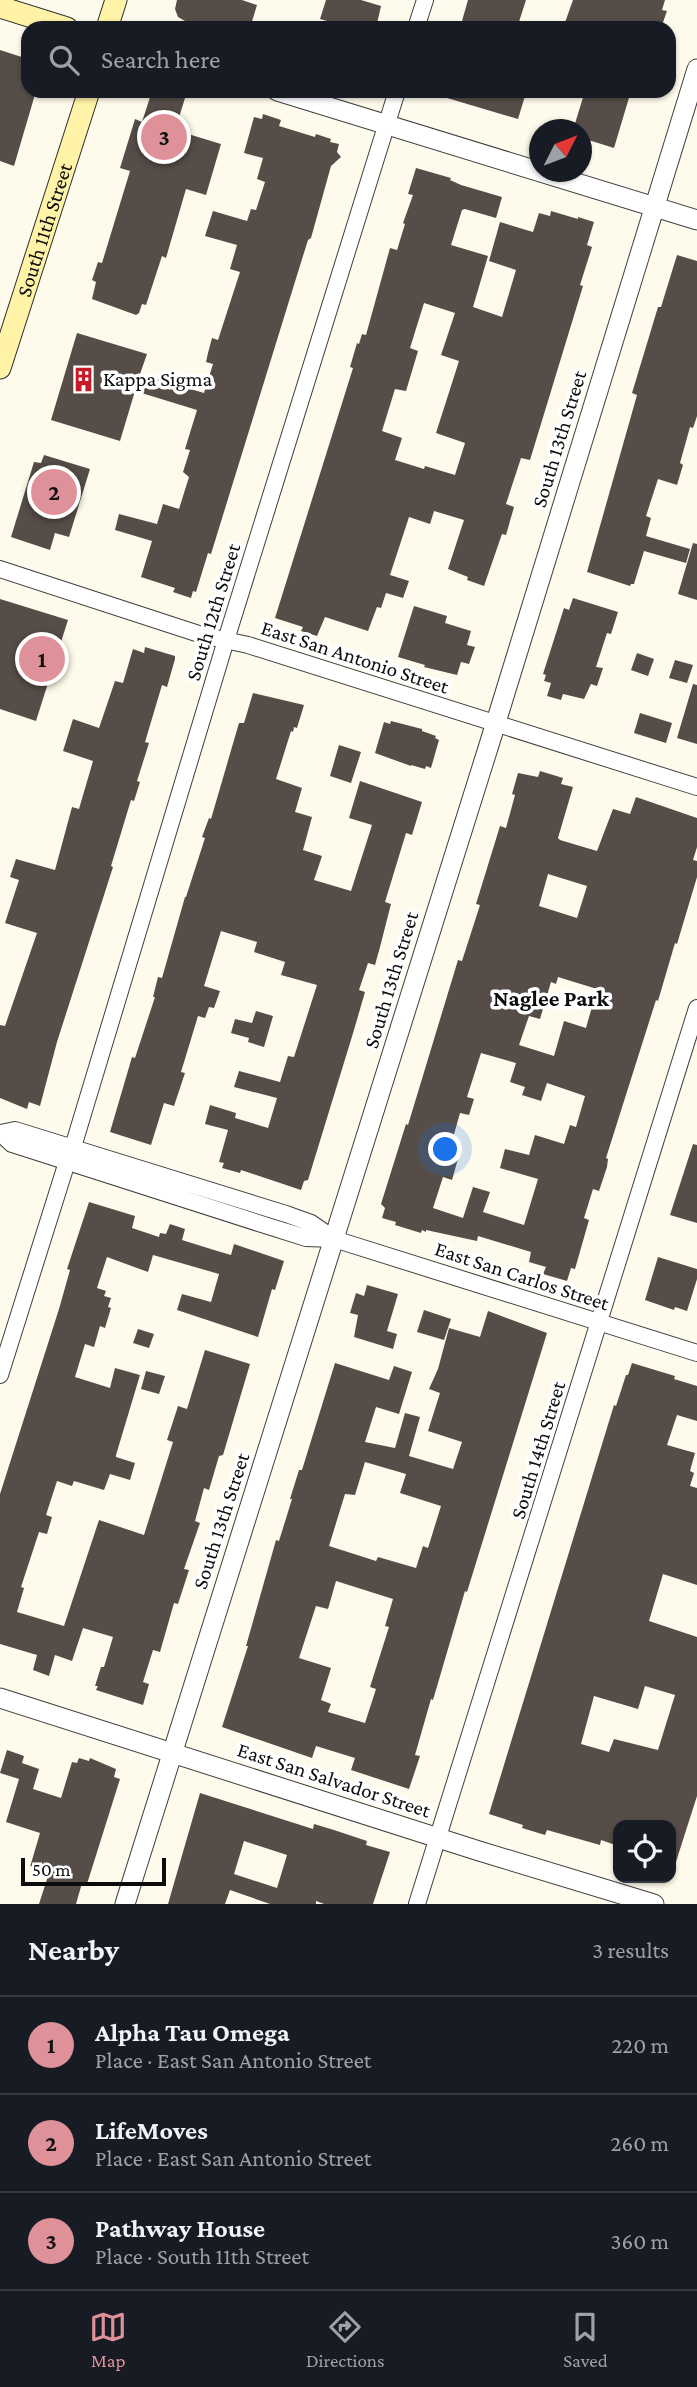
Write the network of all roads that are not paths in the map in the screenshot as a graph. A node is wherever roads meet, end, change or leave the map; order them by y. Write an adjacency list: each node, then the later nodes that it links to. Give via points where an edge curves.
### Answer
1 (116, 0): 5 (main road)
2 (425, 0): 6 (street)
3 (0, 7): 4 (main road)
4 (45, 21)
5 (109, 21)
6 (418, 21)
7 (697, 69): 12 (street, South 13th Street)
8 (87, 98): 14 (main road, South 11th Street)
9 (299, 98): 11 (street)
10 (395, 98): 11 (street, South 12th Street)
11 (386, 125): 12 (street); 16 (street, South 12th Street)
12 (654, 207): 13 (street); 17 (street, South 13th Street)
13 (697, 220)
14 (0, 368)
15 (0, 569): 16 (street, East San Antonio Street)
16 (226, 640): 17 (street, East San Antonio Street); 21 (street, South 12th Street)
17 (495, 724): 18 (street, East San Antonio Street); 22 (street, South 13th Street)
18 (697, 787)
19 (697, 1008): 23 (street, South 14th Street)
20 (0, 1133): 21 (street, East San Carlos Street, via 15,1130)
21 (70, 1155): 22 (street, East San Carlos Street, via 311,1223); 25 (street, South 12th Street)
22 (334, 1239): 23 (street, East San Carlos Street); 27 (street, South 13th Street)
23 (600, 1323): 24 (street, East San Carlos Street); 28 (street, South 14th Street)
24 (697, 1353)
25 (0, 1376)
26 (0, 1698): 27 (street, East San Salvador Street)
27 (173, 1752): 28 (street, East San Salvador Street); 29 (street, South 13th Street)
28 (438, 1837): 30 (street, South 14th Street); 31 (street, East San Salvador Street)
29 (125, 1904)
30 (417, 1904)
31 (654, 1904)

